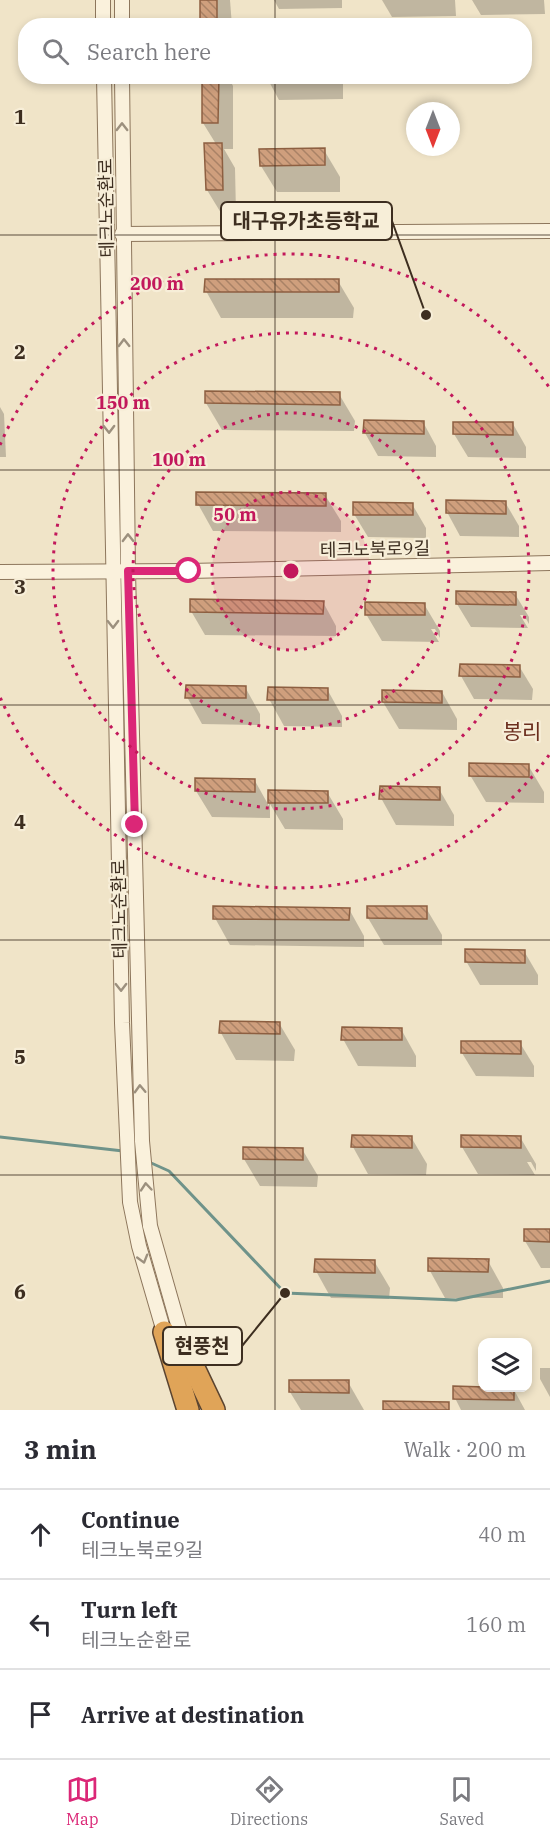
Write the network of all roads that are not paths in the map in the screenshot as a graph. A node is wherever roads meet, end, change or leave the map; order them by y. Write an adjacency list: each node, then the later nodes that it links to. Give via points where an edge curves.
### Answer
1 (103, 0): 3 (street)
2 (122, 0): 4 (street)
3 (103, 18)
4 (122, 18)
5 (104, 84): 12 (street, 테크노순환로, one-way to 12)
6 (122, 84): 8 (street, 테크노순환로, one-way to 6)
7 (550, 231): 8 (street)
8 (122, 234): 10 (street, 테크노순환로, one-way to 8)
9 (550, 563): 10 (street, 테크노북로9길)
10 (128, 571): 12 (street, 테크노북로9길); 14 (street, 테크노순환로, one-way to 10, via 150,1226 143,1148)
11 (0, 572): 12 (street, 테크노북로9길)
12 (112, 572): 13 (street, 테크노순환로, one-way to 13, via 130,1202)
13 (164, 1332): 15 (highway, via 169,1393); 16 (highway, 테크노순환로)
14 (185, 1349): 17 (highway, 테크노순환로); 18 (highway)
15 (176, 1410)
16 (189, 1410)
17 (202, 1410)
18 (214, 1410)

